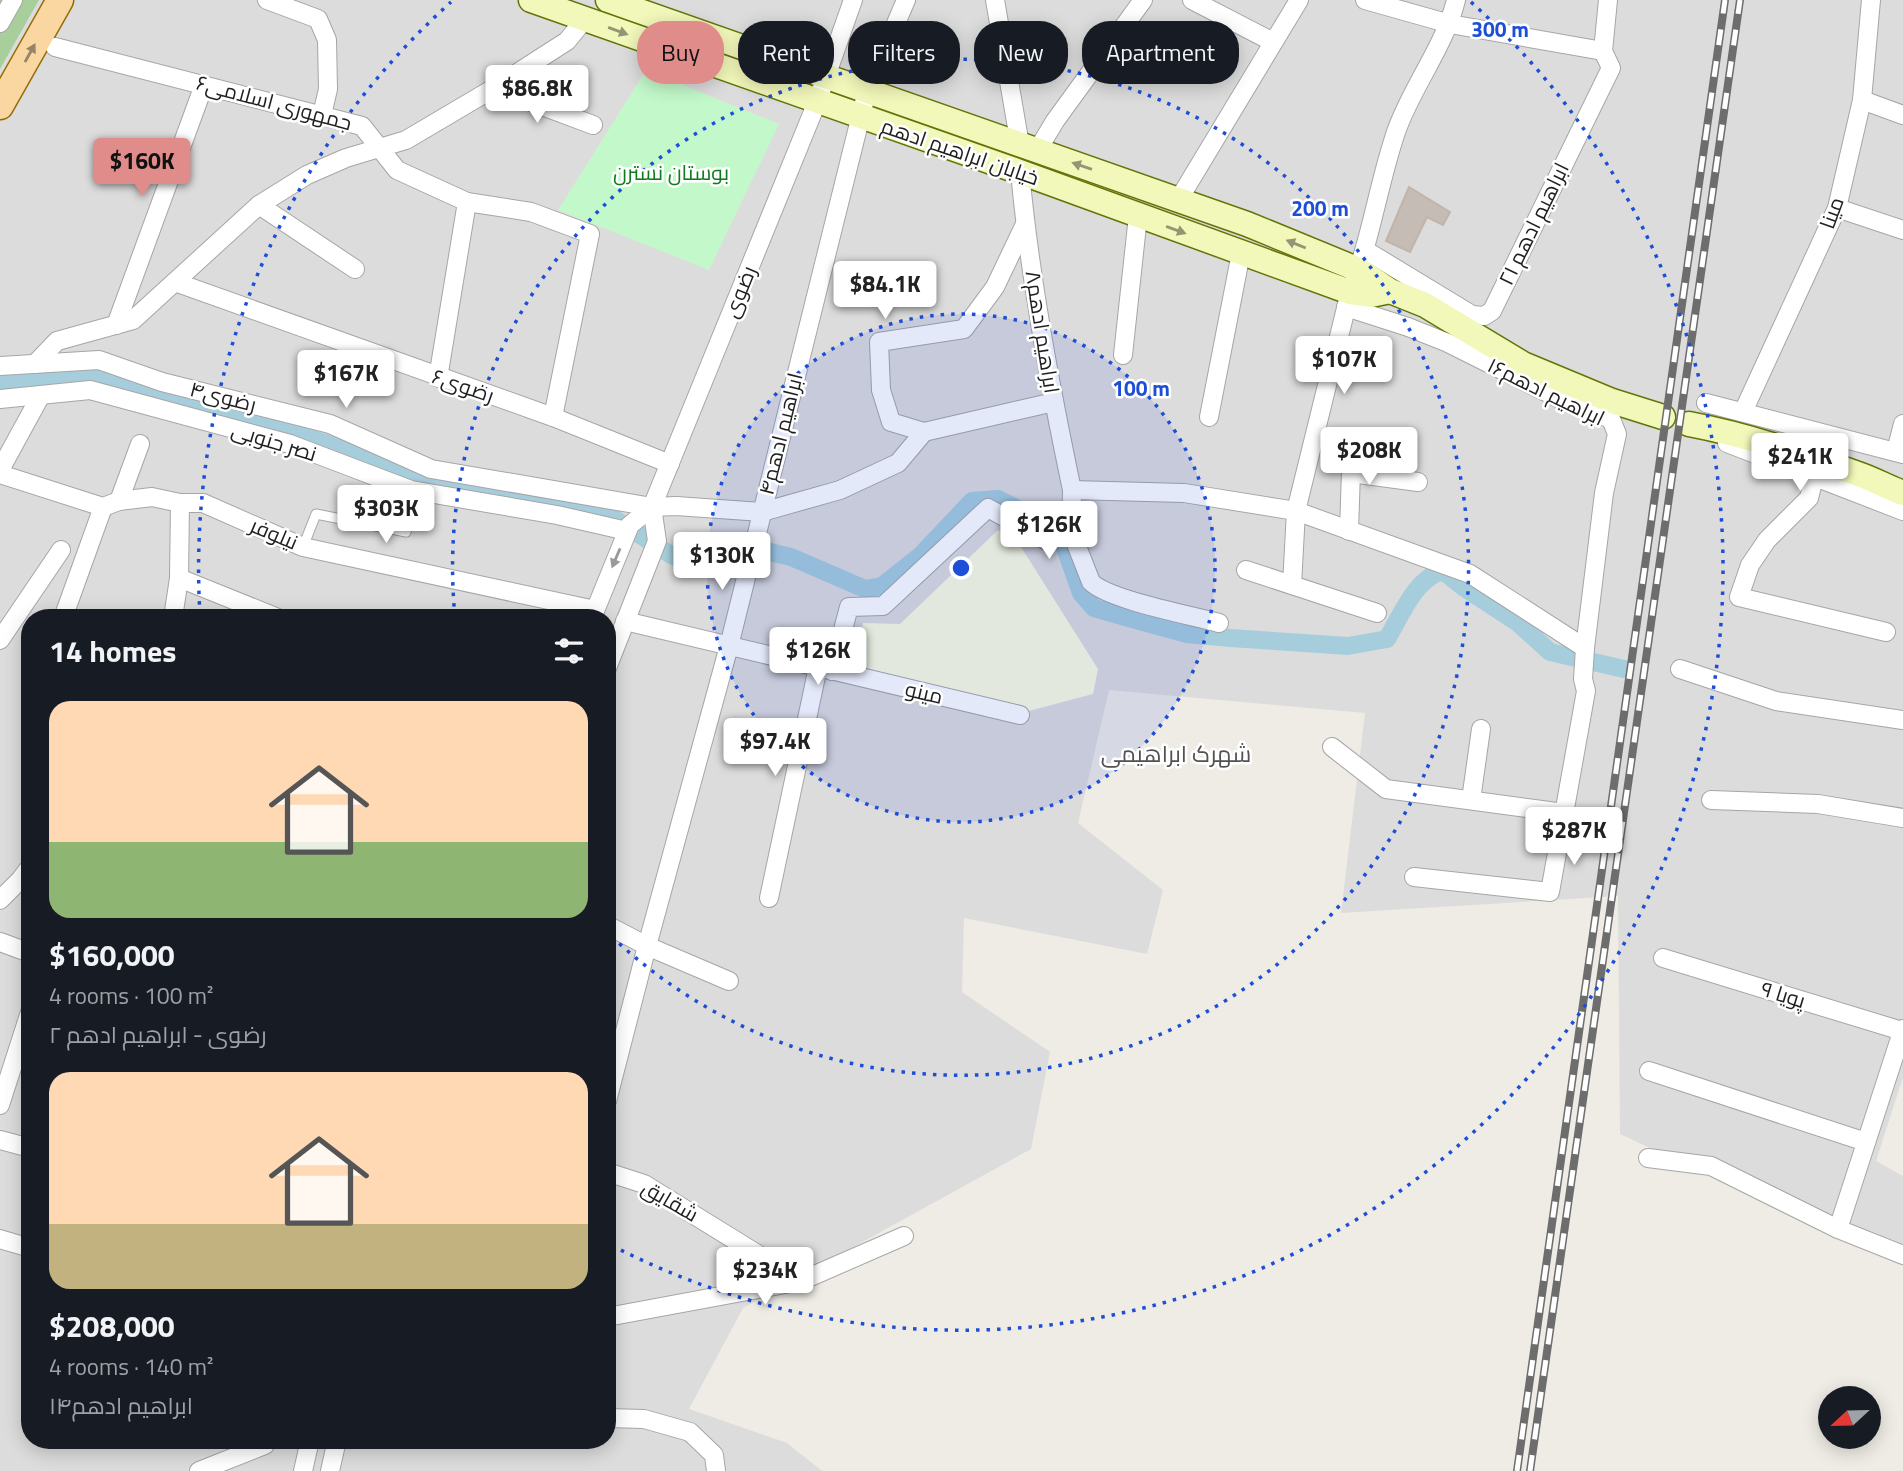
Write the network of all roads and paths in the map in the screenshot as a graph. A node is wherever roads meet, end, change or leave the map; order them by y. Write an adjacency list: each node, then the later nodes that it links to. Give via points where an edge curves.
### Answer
1 (13, 0): 17 (street)
2 (60, 0): 31 (main road, one-way to 2)
3 (267, 0): 32 (street, via 318,19 327,40 328,89)
4 (531, 0): 16 (street, خیابان ابراهیم ادهم)
5 (853, 0): 23 (street, رضوی)
6 (906, 0): 28 (street, ابراهیم ادهم۴)
7 (995, 0): 36 (street)
8 (1143, 0): 36 (street, via 1055,121)
9 (1192, 0): 19 (street)
10 (1299, 0): 19 (street)
11 (1364, 0): 18 (street)
12 (1456, 0): 18 (street)
13 (1608, 0): 22 (street, ابراهیم ادهم ۲۱)
14 (1871, 0): 29 (street, مینا)
15 (625, 2): 20 (street, خیابان ابراهیم ادهم)
16 (585, 19): 27 (street, via 568,41); 30 (street, خیابان ابراهیم ادهم, one-way to 30)
17 (0, 23)
18 (1450, 23): 22 (street); 48 (street, via 1397,130)
19 (1273, 42): 39 (street)
20 (738, 44)
21 (55, 47): 26 (street, جمهوری اسلامی۶)
22 (1603, 51): 48 (street, ابراهیم ادهم ۲۱, via 1611,68 1492,311 1472,315)
23 (834, 54)
24 (834, 80): 28 (street, خیابان ابراهیم ادهم)
25 (823, 84): 30 (street, رضوی)
26 (204, 85): 32 (street, جمهوری اسلامی۶); 50 (street)
27 (494, 88): 35 (street); 37 (street, via 406,140)
28 (867, 91): 34 (street, ابراهیم ادهم۴); 36 (street, خیابان ابراهیم ادهم)
29 (1862, 100): 33 (street); 42 (street, مینا)
30 (817, 102): 34 (street, خیابان ابراهیم ادهم); 70 (street, رضوی)
31 (0, 106)
32 (322, 115): 37 (street, جمهوری اسلامی۶, via 362,126)
33 (1903, 115)
34 (860, 117): 38 (street, خیابان ابراهیم ادهم); 85 (street, ابراهیم ادهم۴)
35 (593, 125)
36 (1028, 148): 39 (street, خیابان ابراهیم ادهم, one-way to 36)
37 (379, 149): 40 (street, جمهوری اسلامی۶, via 397,170); 41 (street, via 306,175)
38 (1020, 172): 43 (street, خیابان ابراهیم ادهم); 44 (street, ابراهیم ادهم۸)
39 (1179, 199): 48 (street, خیابان ابراهیم ادهم, one-way to 39)
40 (467, 202): 54 (street); 60 (street, جمهوری اسلامی۶, via 531,212 590,234)
41 (259, 205): 47 (street); 49 (street)
42 (1837, 208): 45 (street); 59 (street, مینا)
43 (1138, 216): 46 (street, خیابان ابراهیم ادهم, one-way to 46); 51 (street)
44 (1025, 224): 57 (street, ابراهیم ادهم۸); 65 (street, via 995,287 964,329 879,342 881,390 891,422)
45 (1903, 230)
46 (1241, 253): 48 (street, خیابان ابراهیم ادهم); 61 (street)
47 (355, 269)
48 (1355, 280): 62 (street, خیابان ابراهیم ادهم, via 1425,305 1523,364); 83 (street); 108 (street, ابراهیم ادهم۱۶, via 1408,327 1611,419 1617,434 1604,493)
49 (175, 282): 50 (street, via 133,320); 54 (street, رضوی۶)
50 (116, 325): 53 (street, via 57,341)
51 (1123, 355)
52 (0, 366): 53 (street, رضوی۴)
53 (36, 368): 55 (street); 82 (street, رضوی۴, via 99,360 162,382 330,424 431,469)
54 (438, 378): 60 (street, رضوی۶)
55 (41, 395): 56 (street, نصر جنوبی); 71 (street); 78 (street, نصر جنوبی, via 90,390 290,444)
56 (0, 399)
57 (1054, 402): 65 (street); 77 (street, ابراهیم ادهم۸)
58 (1706, 403): 59 (street)
59 (1743, 412): 69 (street)
60 (553, 417): 70 (street, رضوی۶)
61 (1209, 417)
62 (1663, 417)
63 (1689, 424): 73 (street, via 1727,431)
64 (1903, 424): 69 (street)
65 (924, 432): 85 (street, via 898,463 840,489)
66 (1710, 438): 74 (street)
67 (1352, 442): 72 (street)
68 (140, 444): 81 (street)
69 (1899, 452)
70 (670, 464): 82 (street, رضوی)
71 (0, 472): 81 (street, نیلوفر)
72 (1351, 473): 76 (street); 88 (street)
73 (1862, 475): 75 (street); 79 (street)
74 (1814, 478): 84 (street); 104 (street, via 1809,498 1767,540 1750,565 1739,597)
75 (1903, 479)
76 (1418, 482)
77 (1072, 490): 83 (street, via 1184,493); 87 (street, ابراهیم ادهم۸)
78 (419, 492): 86 (street, نصر جنوبی, via 557,514); 89 (lane, via 406,532 316,514)
79 (1903, 493)
80 (180, 503): 81 (street, نیلوفر, via 152,497); 89 (street, نیلوفر, via 203,503); 92 (street)
81 (111, 504): 96 (street)
82 (653, 507): 85 (street, رضوی۴); 86 (street, رضوی); 102 (street, رضوی, via 657,541)
83 (1296, 511): 88 (street); 93 (street)
84 (1903, 511)
85 (762, 512): 107 (street, ابراهیم ادهم۴)
86 (627, 531): 100 (street, رضوی, one-way to 100)
87 (1071, 531): 103 (street, via 1097,588); 110 (street, via 1047,541 988,508 883,606 849,607)
88 (1349, 531): 108 (street, via 1470,574)
89 (303, 547): 99 (street, نیلوفر)
90 (61, 550): 95 (street)
91 (1246, 570): 93 (street)
92 (179, 578): 97 (street); 98 (street)
93 (1292, 585): 101 (street)
94 (21, 609): 105 (street)
95 (21, 609)
96 (68, 609)
97 (174, 609)
98 (256, 609)
99 (571, 609)
100 (595, 609)
101 (1377, 612)
102 (625, 621): 106 (street, رضوی); 107 (street, مینو)
103 (1219, 623)
104 (1886, 632)
105 (0, 640)
106 (616, 644)
107 (729, 646): 110 (street, مینو); 125 (street, ابراهیم ادهم۴)
108 (1585, 648): 117 (street, ابراهیم ادهم۱۶, via 1586,691)
109 (1680, 668): 112 (street, via 1776,701)
110 (825, 669): 111 (street, مینو); 121 (street)
111 (1020, 715)
112 (1903, 720)
113 (1481, 729): 115 (street)
114 (1332, 747): 115 (street, via 1386,789)
115 (1471, 800): 117 (street)
116 (1711, 800): 118 (street, via 1818,804)
117 (1564, 813): 119 (street, ابراهیم ادهم۱۶, via 1550,892)
118 (1903, 818)
119 (1413, 877)
120 (21, 879): 122 (street)
121 (769, 898)
122 (0, 900)
123 (616, 930): 125 (street)
124 (0, 942): 126 (street)
125 (647, 946): 128 (street); 131 (street, ابراهیم ادهم۴)
126 (21, 950)
127 (1663, 958): 129 (street, پویا ۹)
128 (729, 981)
129 (1903, 1030): 135 (street)
130 (21, 1040): 133 (street)
131 (616, 1066)
132 (1649, 1071): 135 (street)
133 (0, 1105)
134 (0, 1140): 136 (street)
135 (1866, 1142): 139 (street)
136 (21, 1146)
137 (1648, 1158): 139 (street, via 1711,1166)
138 (616, 1175): 144 (street, شقایق, via 644,1184)
139 (1838, 1228): 143 (street)
140 (904, 1236): 144 (street)
141 (0, 1239): 142 (street)
142 (21, 1245)
143 (1903, 1255)
144 (801, 1280): 145 (street)
145 (616, 1315)
146 (616, 1418): 153 (street, via 644,1419 690,1432 714,1455)
147 (255, 1449): 150 (street)
148 (308, 1449): 151 (street)
149 (335, 1449): 152 (street)
150 (199, 1471)
151 (303, 1471)
152 (330, 1471)
153 (716, 1471)

